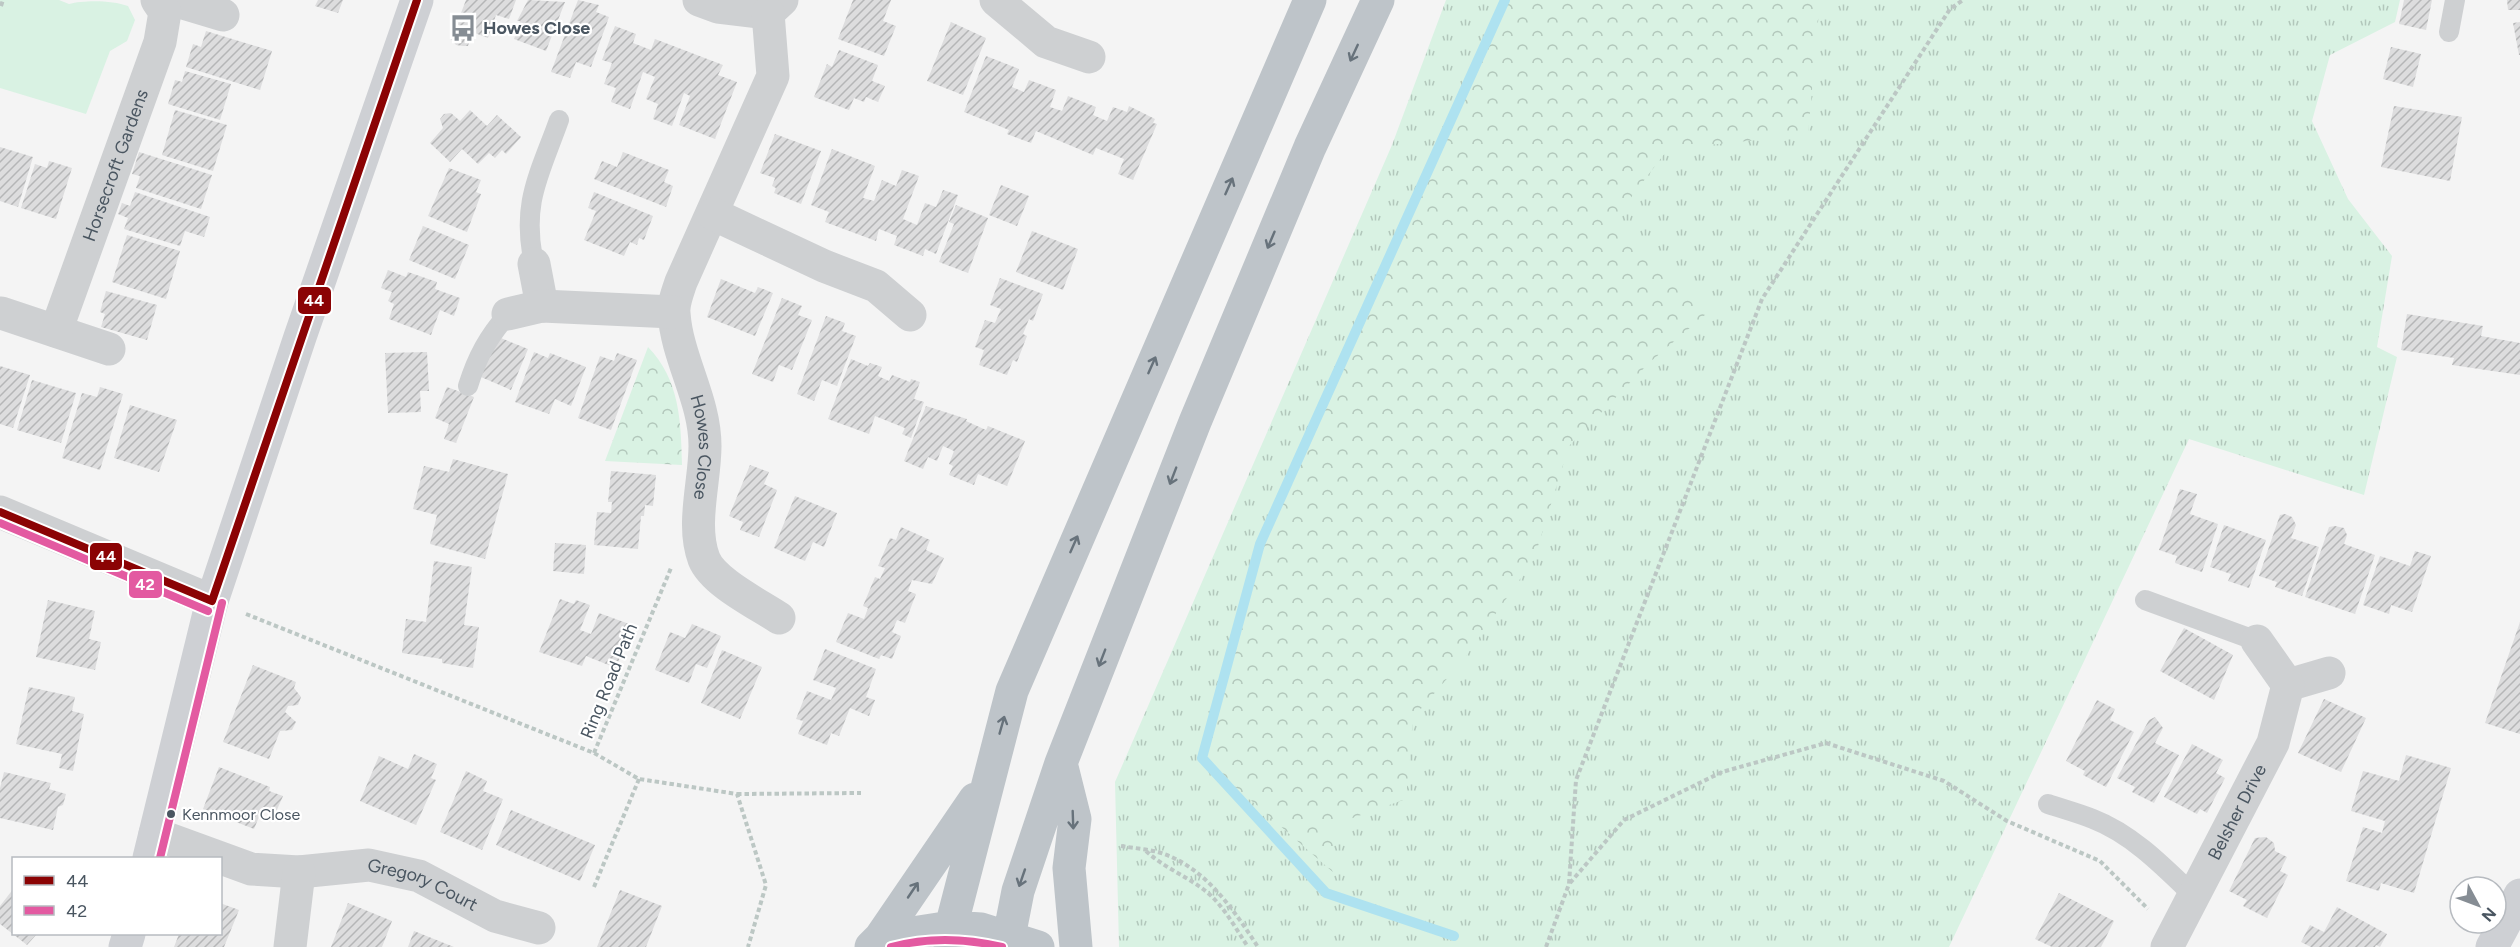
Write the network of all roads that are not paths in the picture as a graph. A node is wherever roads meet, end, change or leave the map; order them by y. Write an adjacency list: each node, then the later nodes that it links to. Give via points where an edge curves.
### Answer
1 (157, 0): 21 (street, Horsecroft Gardens, via 165,12 160,42)
2 (173, 0): 10 (street)
3 (417, 0): 26 (street)
4 (699, 0): 9 (street, Howes Close, via 726,8)
5 (996, 0): 12 (street, via 1046,42)
6 (1310, 0): 32 (highway, one-way to 6, via 1012,690 1045,610)
7 (1378, 0): 31 (highway, one-way to 31, via 1310,147 1195,422)
8 (2455, 0): 11 (lane)
9 (775, 7): 14 (street, Howes Close, via 773,76)
10 (223, 15)
11 (2449, 32)
12 (1089, 57)
13 (560, 120): 15 (lane, via 528,212)
14 (713, 214): 17 (street, Howes Close, via 681,282); 20 (street, via 876,286)
15 (534, 264): 16 (street)
16 (542, 306): 17 (street); 19 (street)
17 (673, 312): 27 (street, Howes Close, via 696,389 705,444 699,541 705,561 716,576)
18 (1, 313): 21 (street)
19 (508, 314): 23 (lane, via 478,355)
20 (910, 315)
21 (56, 331): 22 (street)
22 (109, 349)
23 (468, 386)
24 (0, 512): 26 (street)
25 (2145, 600): 28 (lane)
26 (212, 601): 34 (street)
27 (779, 618)
28 (2256, 641): 30 (street)
29 (2329, 673): 30 (street)
30 (2288, 685): 39 (street, Belsher Drive, via 2273,743)
31 (1061, 763): 44 (highway, one-way to 44, via 1018,891); 46 (highway, one-way to 46, via 1075,819 1070,868)
32 (987, 781): 41 (highway); 42 (highway, one-way to 32)
33 (2048, 804): 39 (lane, via 2115,830 2166,868)
34 (152, 846): 35 (street, Gregory Court)
35 (199, 857)
36 (222, 862): 37 (street, Gregory Court, via 251,869)
37 (299, 872): 40 (street, Gregory Court, via 369,865 419,876 495,916); 45 (street)
38 (2520, 895): 47 (street)
39 (2194, 896): 43 (street, Belsher Drive)
40 (540, 927)
41 (950, 937): 42 (highway); 44 (highway, via 981,929)
42 (876, 943)
43 (2179, 943)
44 (1018, 944)
45 (290, 947)
46 (1076, 947)
47 (2492, 947)

